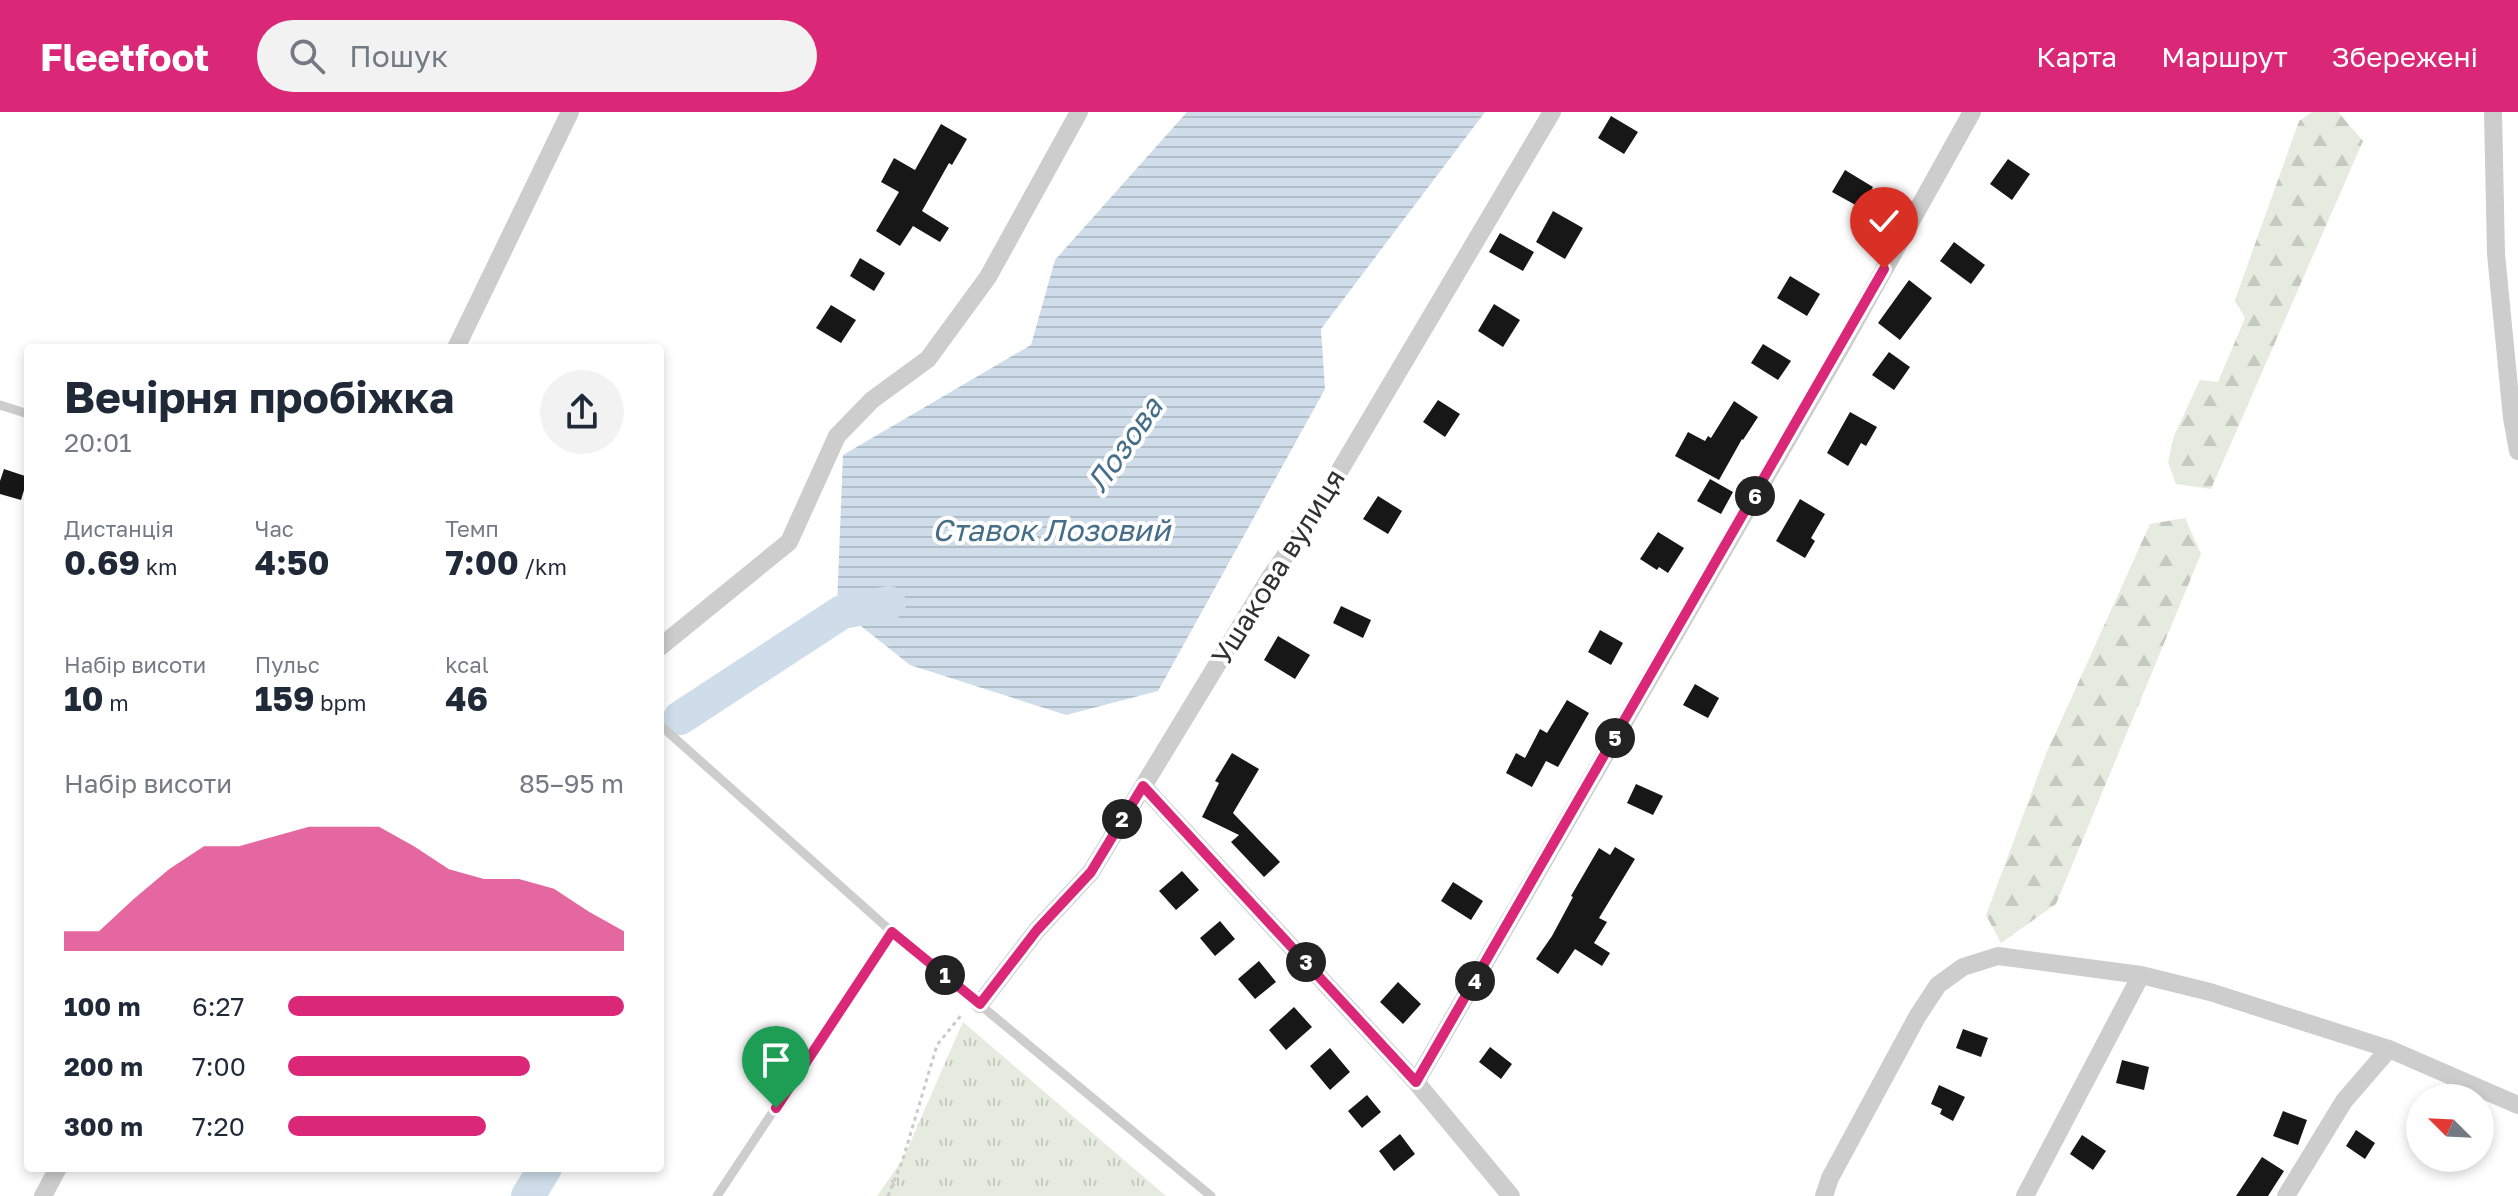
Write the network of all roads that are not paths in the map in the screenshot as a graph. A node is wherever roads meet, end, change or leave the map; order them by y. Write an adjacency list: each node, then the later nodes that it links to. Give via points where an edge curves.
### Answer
1 (570, 112): 6 (street)
2 (1079, 112): 10 (street, via 988,277 928,359 872,400 837,436 789,542)
3 (1552, 112): 12 (street, Ушакова вулиця, via 1311,519)
4 (1972, 112): 17 (street)
5 (2493, 112): 9 (street, via 2496,254)
6 (458, 344)
7 (0, 405): 8 (lane)
8 (24, 413)
9 (2518, 451)
10 (664, 644)
11 (664, 729): 13 (lane)
12 (1143, 786): 15 (street, Ушакова вулиця, via 1091,872); 17 (street)
13 (892, 932): 15 (lane); 21 (lane)
14 (2141, 975): 16 (street); 24 (street, via 1998,956 1950,976 1917,1017); 25 (street)
15 (977, 1001): 22 (lane)
16 (2389, 1049): 18 (street); 26 (street, via 2344,1101)
17 (1416, 1082): 23 (street)
18 (2518, 1105)
19 (56, 1172): 20 (street)
20 (43, 1196)
21 (717, 1196)
22 (1211, 1196)
23 (1511, 1196)
24 (1824, 1196)
25 (2025, 1196)
26 (2286, 1196)

